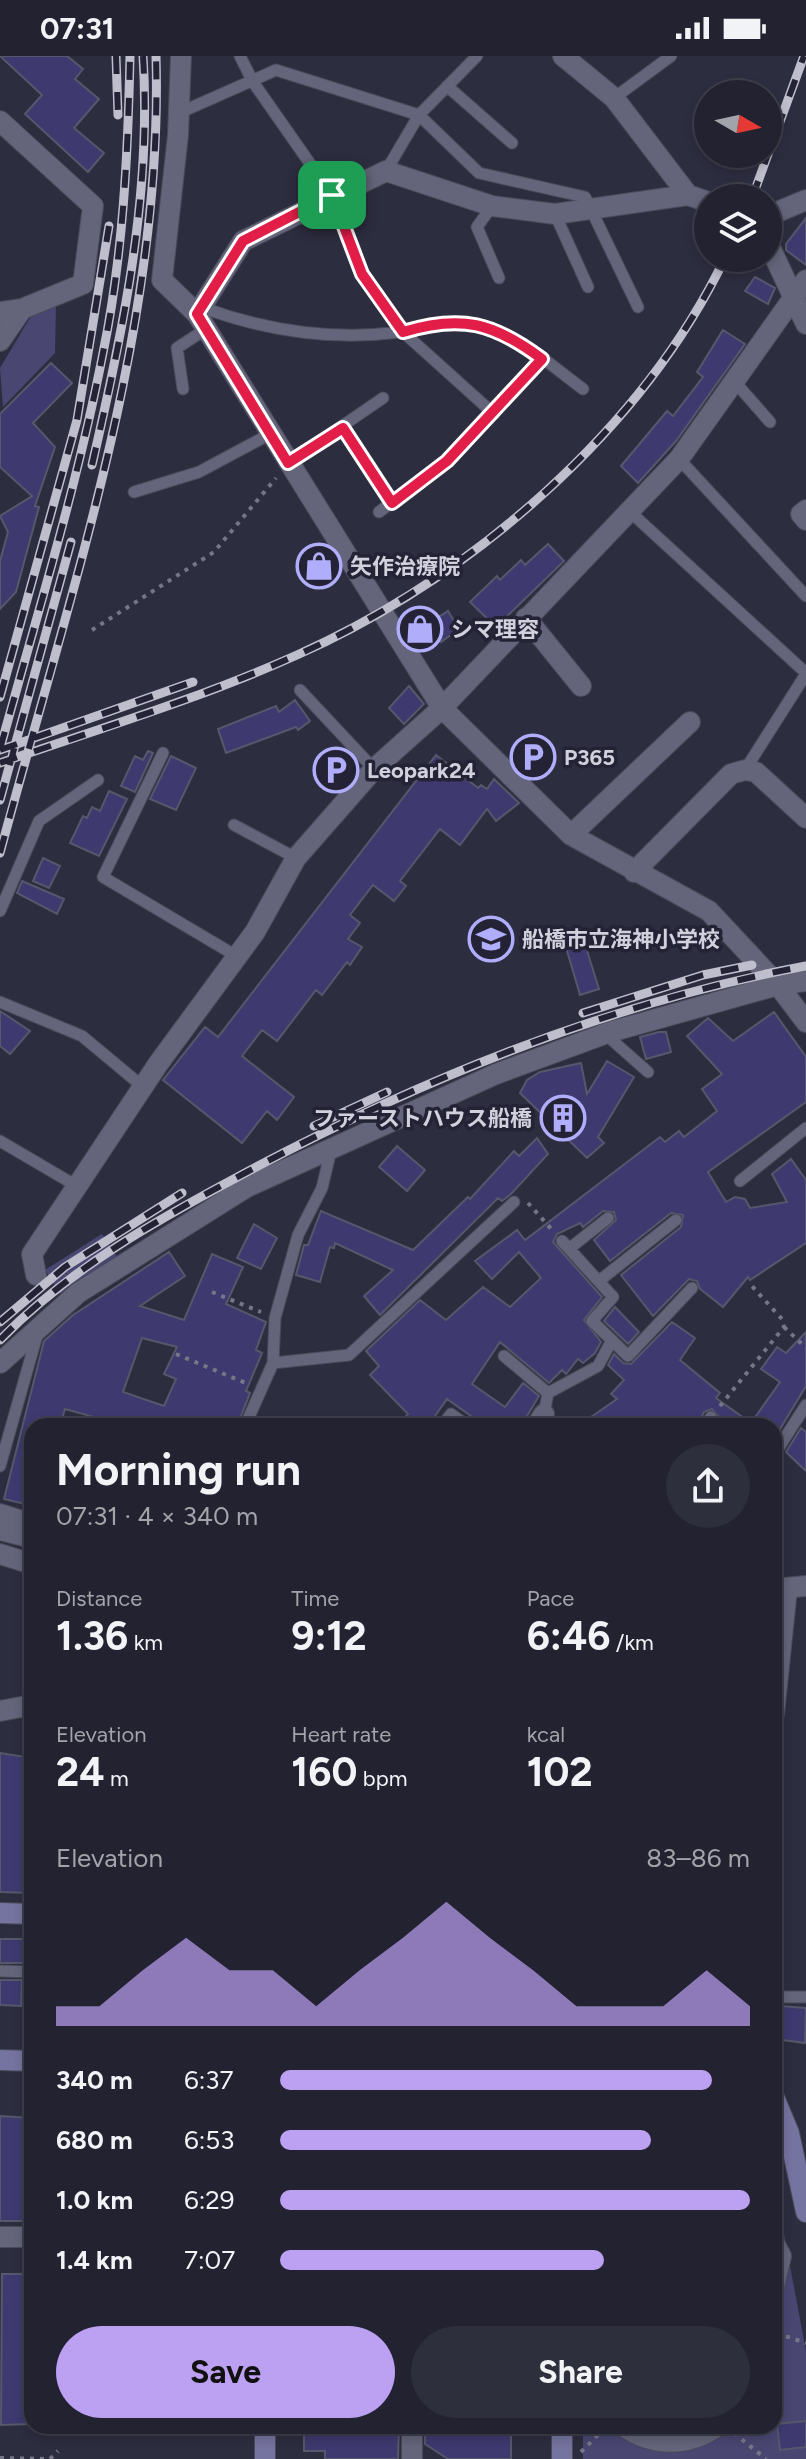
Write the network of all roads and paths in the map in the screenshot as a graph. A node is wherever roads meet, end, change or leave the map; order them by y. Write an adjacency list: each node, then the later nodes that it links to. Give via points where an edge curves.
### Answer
1 (181, 56): 9 (street)
2 (240, 56): 6 (lane)
3 (477, 56): 7 (lane)
4 (563, 56): 8 (street)
5 (671, 56): 8 (lane)
6 (253, 82): 9 (lane); 10 (lane, via 276,70); 14 (lane)
7 (447, 86): 10 (lane); 12 (lane)
8 (614, 98): 15 (street)
9 (179, 113): 30 (street, via 162,280)
10 (419, 115): 13 (lane); 19 (lane, via 479,173 585,197)
11 (0, 121): 28 (street, via 93,206 83,284)
12 (512, 143)
13 (386, 171): 14 (street); 18 (street)
14 (332, 195): 30 (street, via 243,241); 32 (lane, via 362,274)
15 (688, 195): 16 (street); 19 (street)
16 (694, 197)
17 (806, 200): 20 (street)
18 (492, 206): 21 (street); 23 (lane, via 477,227)
19 (593, 208): 21 (street); 27 (lane)
20 (782, 210)
21 (555, 214): 25 (lane)
22 (781, 272): 26 (street)
23 (499, 278)
24 (806, 280): 26 (street)
25 (588, 287)
26 (792, 297): 31 (street); 35 (street)
27 (638, 307)
28 (22, 309): 29 (street); 33 (street)
29 (0, 312)
30 (201, 317): 32 (lane, via 336,336); 36 (lane, via 177,348); 42 (street)
31 (806, 324)
32 (403, 332): 34 (lane, via 429,324 479,325 510,336); 39 (lane)
33 (0, 341)
34 (542, 359): 37 (lane); 39 (lane)
35 (734, 381): 40 (lane); 43 (street)
36 (183, 389)
37 (583, 389)
38 (383, 398): 41 (lane)
39 (494, 414): 46 (lane, via 447,461)
40 (770, 422)
41 (343, 428): 44 (lane); 46 (lane)
42 (270, 434): 44 (street); 45 (lane, via 199,472)
43 (679, 459): 47 (street); 51 (lane)
44 (288, 463): 53 (path, via 214,552); 57 (street)
45 (134, 492)
46 (392, 503): 49 (lane)
47 (627, 509): 52 (street); 54 (lane)
48 (806, 510): 50 (street, via 801,514)
49 (379, 512)
50 (806, 520)
51 (806, 596)
52 (526, 618): 55 (street); 57 (street)
53 (92, 630)
54 (806, 674): 61 (lane)
55 (581, 686)
56 (300, 690): 60 (lane)
57 (442, 708): 60 (street); 65 (street)
58 (690, 722): 65 (street)
59 (163, 753): 69 (lane, via 103,877)
60 (374, 769): 66 (street)
61 (745, 770): 63 (street, via 756,772); 67 (street, via 731,774)
62 (98, 780): 68 (lane, via 39,821)
63 (806, 818)
64 (234, 825): 66 (lane)
65 (571, 835): 67 (street)
66 (296, 858): 69 (street)
67 (634, 872): 71 (street, via 709,911)
68 (0, 911)
69 (238, 957): 76 (street)
70 (806, 981): 71 (street)
71 (778, 985): 73 (street); 74 (street)
72 (0, 1002): 76 (lane, via 82,1036)
73 (806, 1022)
74 (610, 1032): 75 (lane, via 613,1041); 79 (street, via 496,1074)
75 (648, 1072)
76 (142, 1086): 81 (street)
77 (806, 1128): 80 (lane)
78 (0, 1141): 81 (lane)
79 (331, 1150): 91 (lane, via 322,1188 298,1235); 92 (street, via 247,1187 195,1218 78,1293)
80 (740, 1181)
81 (75, 1185): 86 (street, via 32,1254)
82 (514, 1202): 85 (path, via 529,1203); 99 (lane, via 349,1355)
83 (608, 1218): 85 (lane)
84 (676, 1220): 87 (lane)
85 (566, 1245): 87 (lane)
86 (36, 1275)
87 (599, 1281): 94 (lane, via 613,1297 592,1321)
88 (750, 1284): 93 (path)
89 (692, 1288): 94 (lane, via 628,1356)
90 (212, 1292): 91 (path)
91 (275, 1318): 99 (lane)
92 (40, 1324): 98 (street); 107 (lane)
93 (784, 1327): 95 (path); 105 (path)
94 (612, 1340): 101 (lane, via 598,1366)
95 (806, 1348)
96 (176, 1354): 100 (path)
97 (504, 1356): 101 (lane)
98 (0, 1363)
99 (273, 1363): 100 (lane)
100 (262, 1390): 103 (lane)
101 (548, 1393): 104 (lane)
102 (806, 1405): 106 (lane)
103 (249, 1418)
104 (541, 1418)
105 (711, 1418)
106 (782, 1442)
107 (0, 1466)
108 (0, 1514): 109 (street)
109 (24, 1522)
110 (0, 1530): 111 (street)
111 (24, 1536)
112 (0, 1554): 113 (street)
113 (24, 1562)
114 (0, 1568): 115 (street)
115 (24, 1575)
116 (789, 1588): 117 (street)
117 (782, 1647)
118 (24, 1706): 119 (street)
119 (0, 1711)
120 (0, 1913): 121 (street)
121 (24, 1914)
122 (0, 1971): 123 (lane)
123 (24, 1972)
124 (782, 1997): 125 (lane)
125 (806, 1997)
126 (0, 2060): 127 (street)
127 (24, 2061)
128 (782, 2110): 129 (street)
129 (797, 2133): 130 (street)
130 (806, 2212)
131 (0, 2237): 132 (street)
132 (24, 2237)
133 (782, 2335): 134 (path)
134 (806, 2343)
135 (265, 2434): 145 (street)
136 (412, 2434): 146 (street)
137 (564, 2434): 144 (street)
138 (598, 2434): 144 (path)
139 (637, 2434): 140 (street, via 668,2442)
140 (705, 2434)
141 (733, 2434): 147 (path)
142 (58, 2451): 143 (path, via 50,2459)
143 (2, 2458)
144 (569, 2458)
145 (265, 2459)
146 (412, 2459)
147 (766, 2459)

